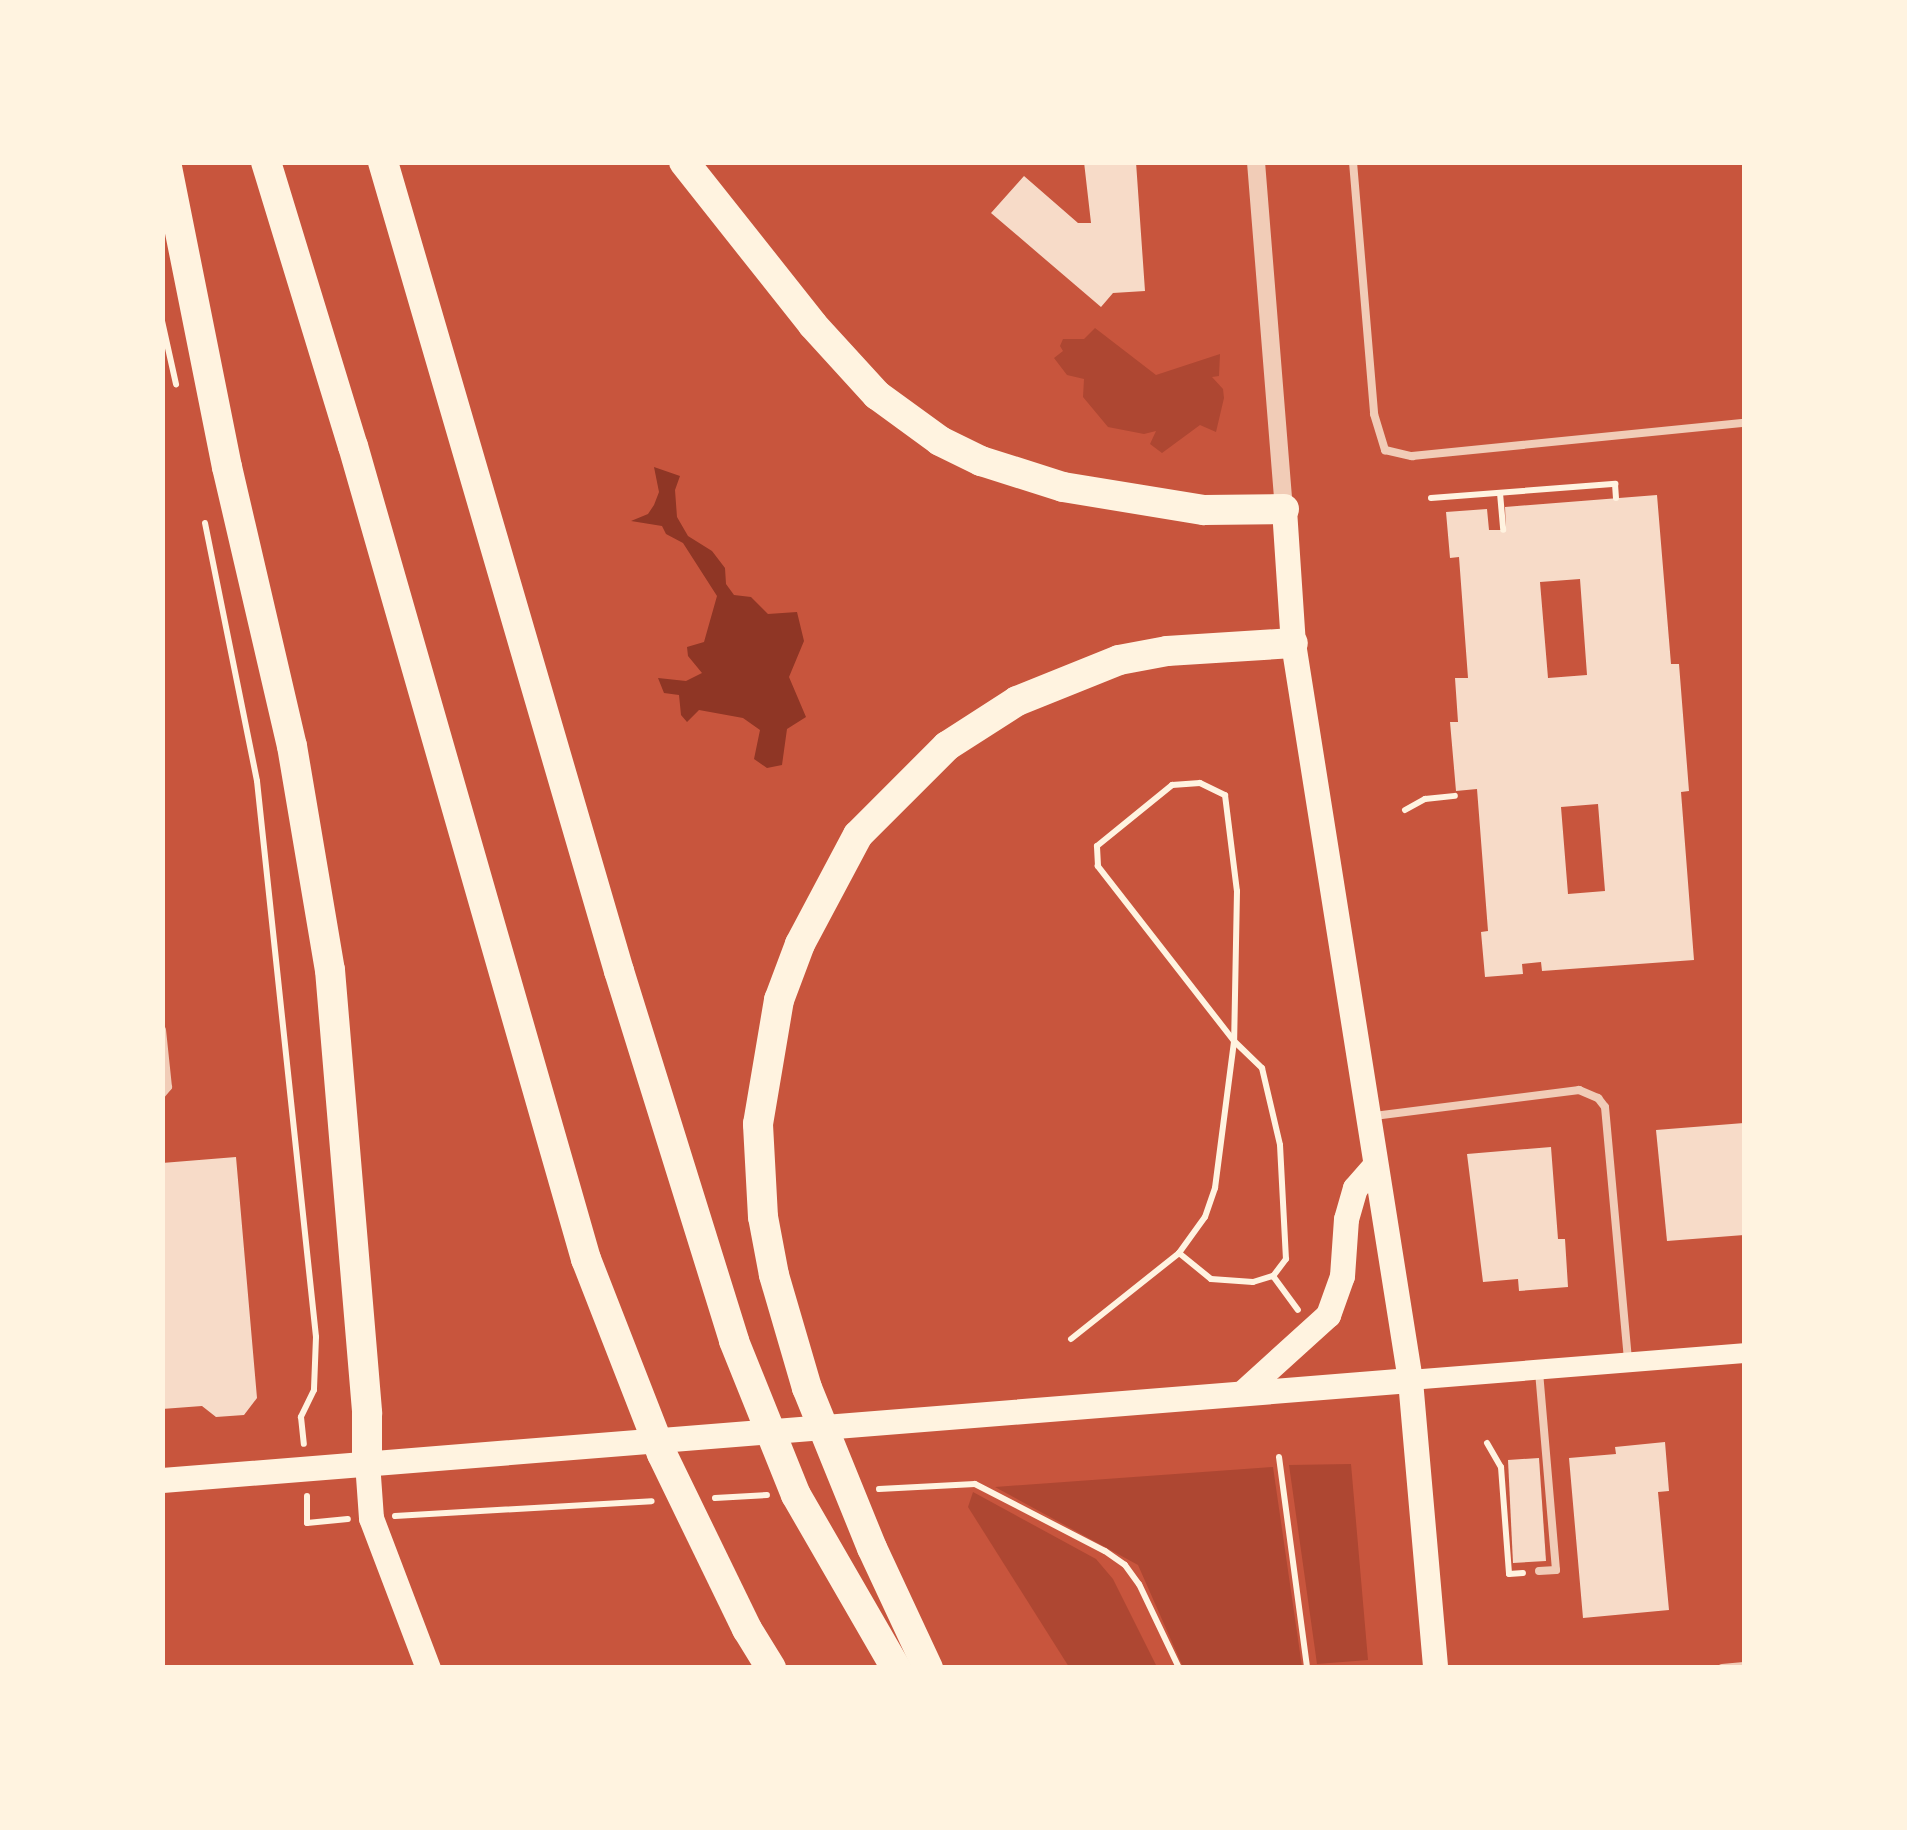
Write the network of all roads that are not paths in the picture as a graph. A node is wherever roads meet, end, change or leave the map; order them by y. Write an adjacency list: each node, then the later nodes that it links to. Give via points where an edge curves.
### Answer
1 (166, 162): 19 (highway, via 292,746 330,970)
2 (266, 162): 24 (highway, via 586,1258 662,1454)
3 (383, 162): 25 (highway, via 712,1273 796,1495)
4 (684, 162): 8 (highway, via 813,325 877,394 940,441 1063,487 1204,510)
5 (1256, 162): 8 (street)
6 (1353, 162): 7 (lane, via 1374,414 1386,450 1412,456)
7 (1744, 422)
8 (1284, 509): 9 (main road)
9 (1293, 643): 12 (main road); 26 (highway, via 1119,660 1016,701 947,746 858,835 800,944 779,1000 758,1124 774,1275 808,1388)
10 (162, 1030): 11 (lane, via 168,1087)
11 (162, 1094)
12 (1368, 1116): 13 (main road); 15 (lane, via 1579,1090 1598,1098 1605,1107)
13 (1375, 1165): 17 (main road); 18 (main road, via 1355,1188 1342,1276 1328,1314)
14 (1744, 1354): 15 (main road)
15 (1628, 1362): 16 (main road)
16 (1539, 1370): 17 (main road); 21 (lane, via 1556,1570)
17 (1410, 1380): 18 (main road); 27 (main road)
18 (1243, 1392): 19 (main road)
19 (367, 1462): 20 (main road); 23 (main road, via 370,1518)
20 (162, 1480)
21 (1539, 1571)
22 (1744, 1666): 28 (lane)
23 (428, 1668)
24 (771, 1668)
25 (896, 1668)
26 (928, 1668)
27 (1435, 1668)
28 (1722, 1668)

